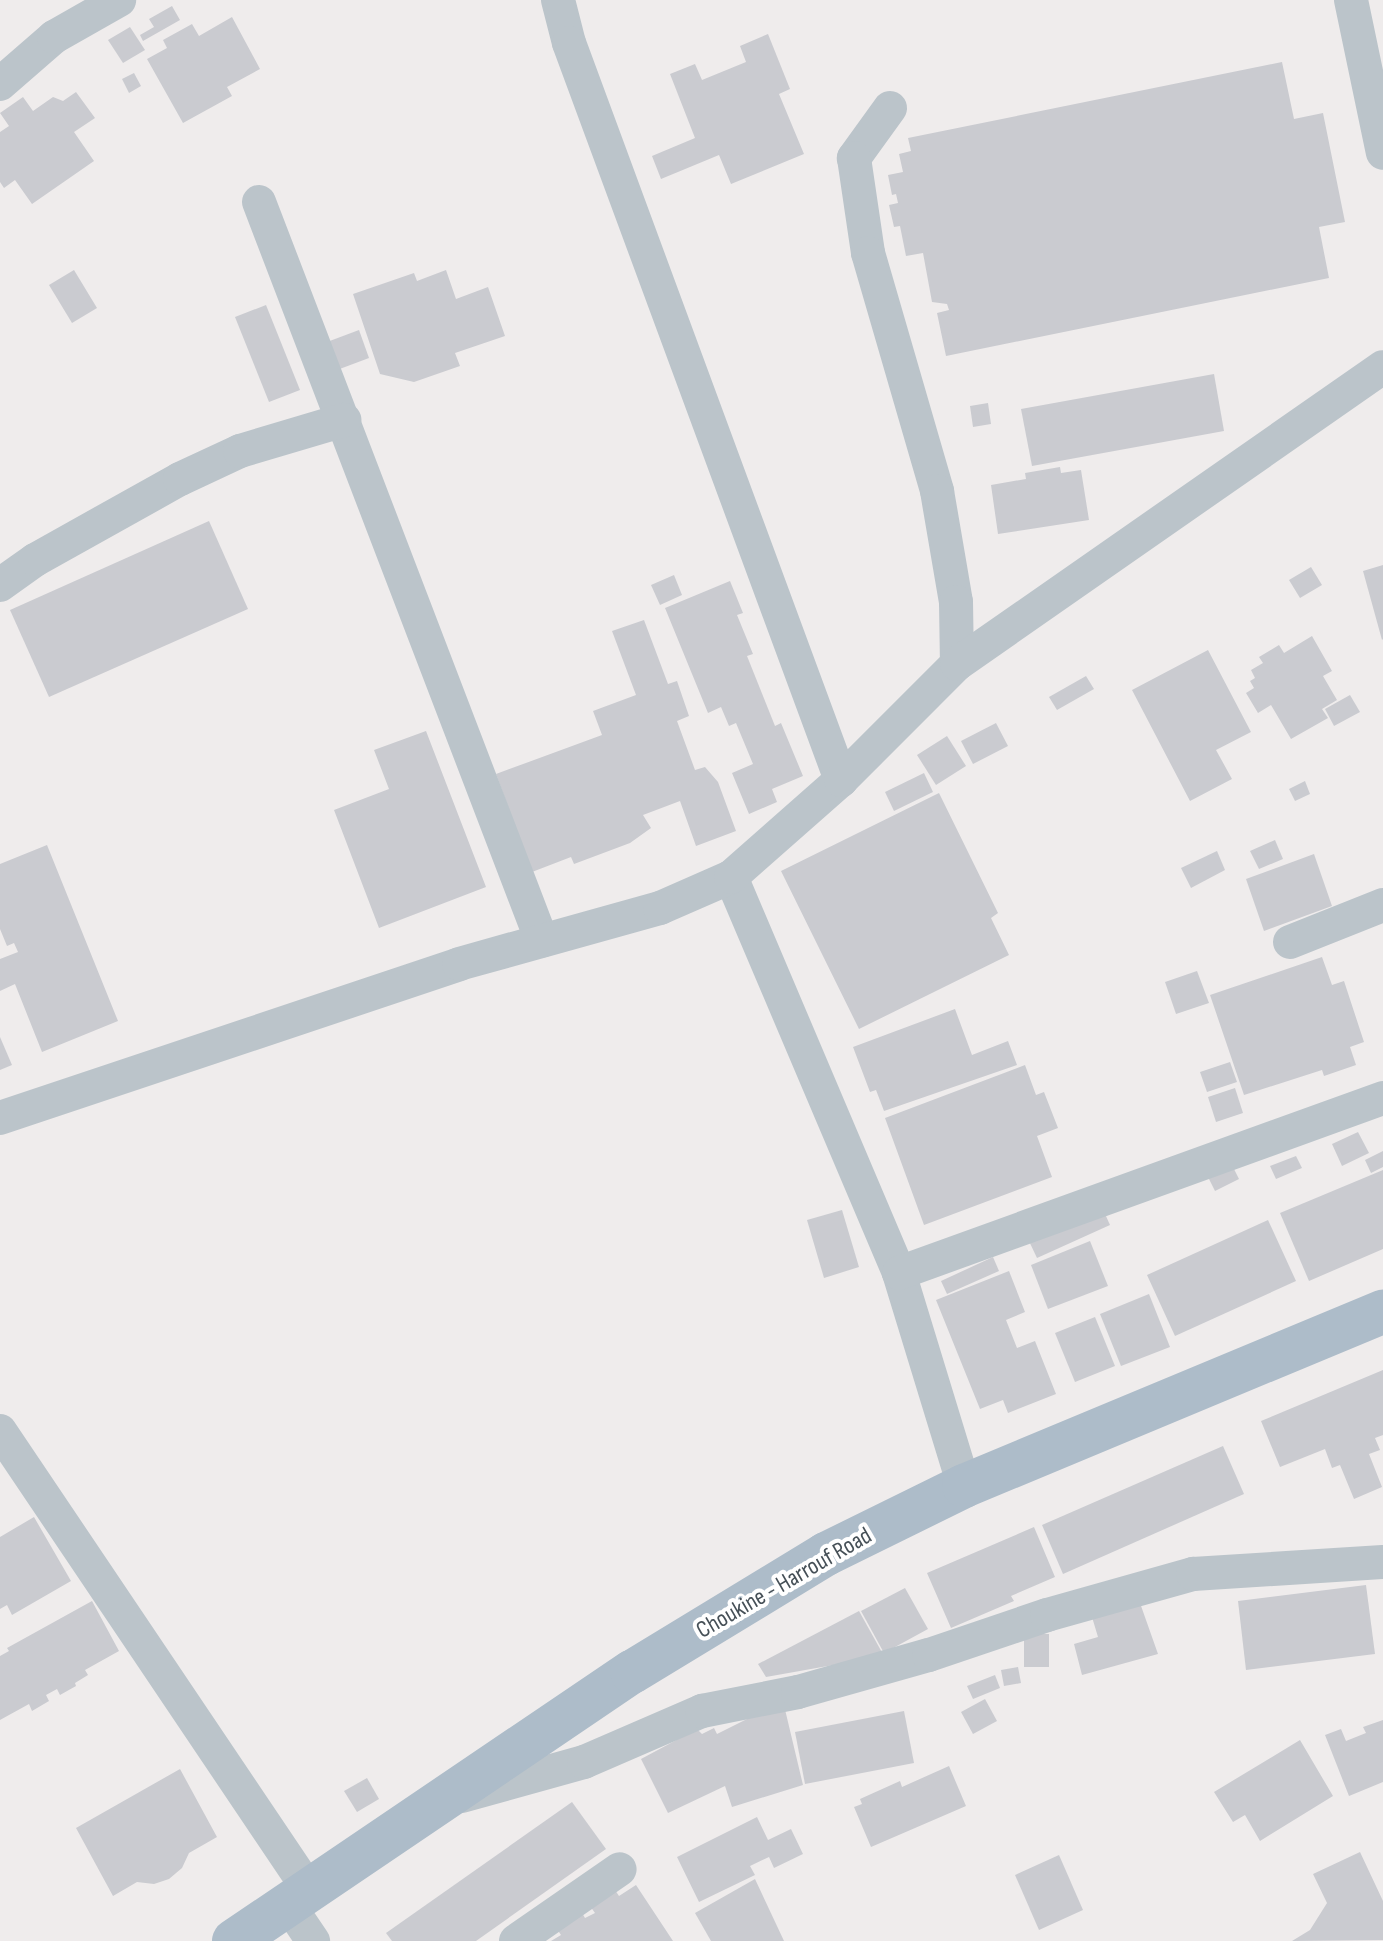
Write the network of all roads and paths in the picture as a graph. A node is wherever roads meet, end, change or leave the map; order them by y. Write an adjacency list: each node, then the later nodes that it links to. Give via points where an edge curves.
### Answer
1 (119, 0): 4 (street, via 54,37)
2 (558, 0): 12 (street, via 569,43)
3 (1351, 0): 6 (street)
4 (0, 84)
5 (890, 108): 11 (street, via 854,158 868,253 937,491 956,602)
6 (1383, 153)
7 (259, 202): 9 (street)
8 (1383, 367): 11 (street)
9 (344, 420): 10 (street, via 240,451 180,479); 15 (street)
10 (0, 585)
11 (957, 664): 12 (street)
12 (841, 780): 13 (street)
13 (731, 877): 15 (street, via 660,908); 19 (street)
14 (1383, 905): 16 (street)
15 (542, 941): 18 (street, via 264,1027)
16 (1290, 942)
17 (1383, 1098): 19 (street)
18 (0, 1118)
19 (899, 1273): 22 (street)
20 (1383, 1312): 22 (main road, Choukine - Harrouf Road)
21 (0, 1431): 26 (street)
22 (964, 1486): 24 (main road, Choukine - Harrouf Road, via 800,1570 632,1672)
23 (1383, 1562): 24 (street, via 1193,1574 798,1692 702,1711 584,1762)
24 (443, 1801): 26 (main road, Choukine - Harrouf Road)
25 (620, 1869): 29 (street)
26 (299, 1897): 27 (main road, Choukine - Harrouf Road); 28 (street)
27 (234, 1941)
28 (313, 1941)
29 (516, 1941)

